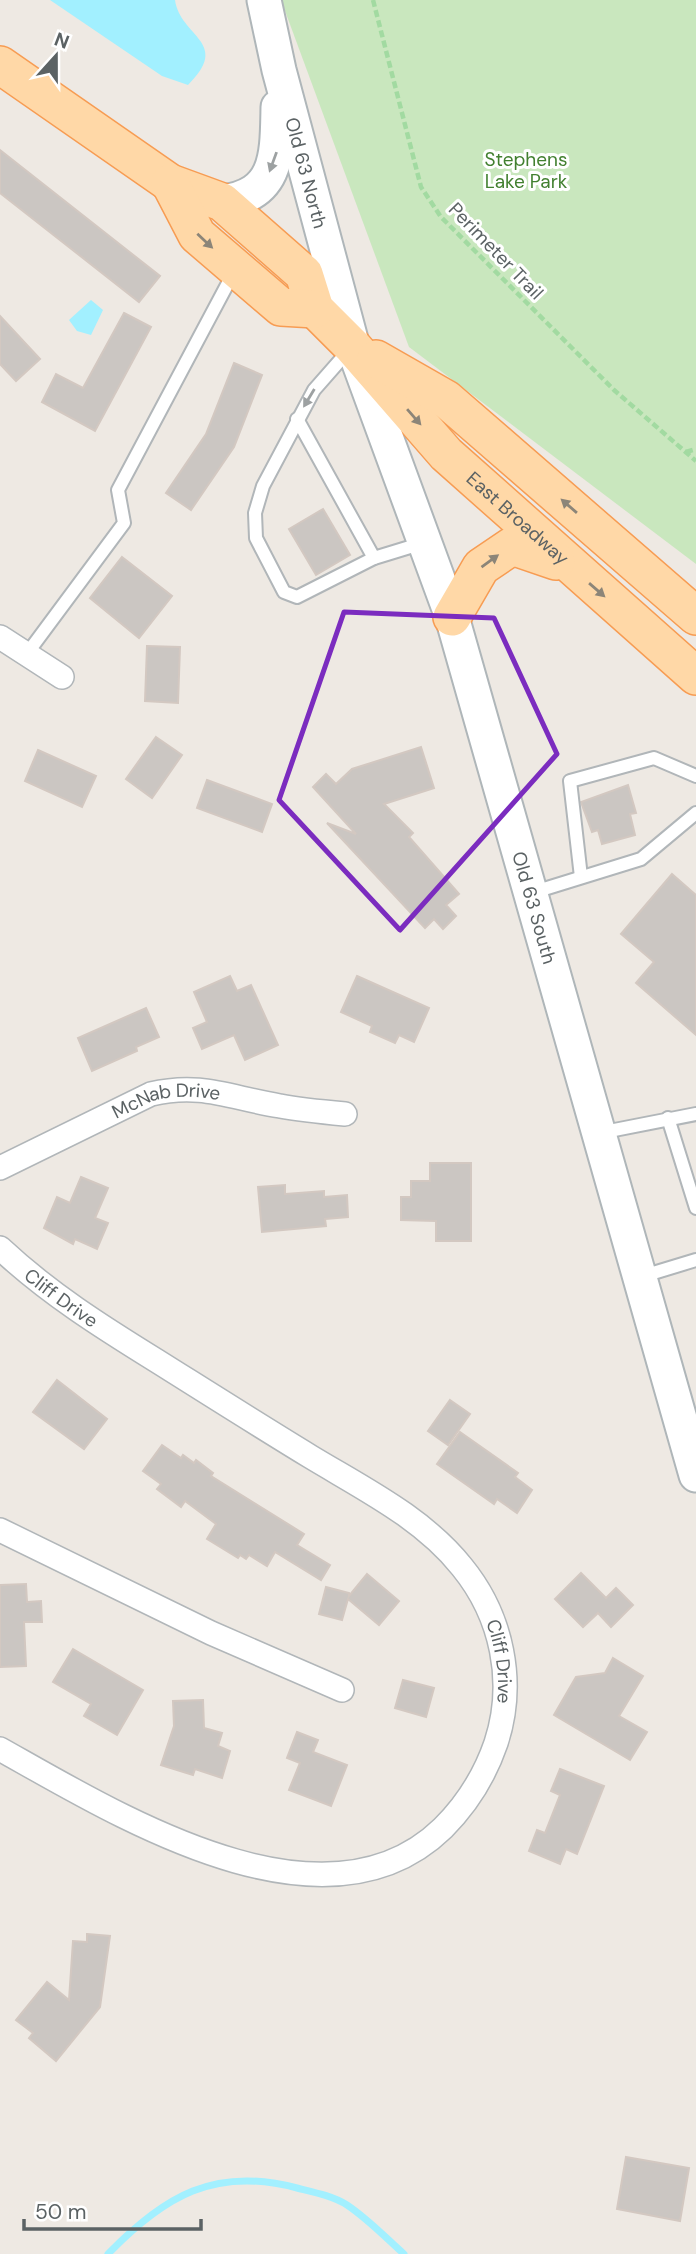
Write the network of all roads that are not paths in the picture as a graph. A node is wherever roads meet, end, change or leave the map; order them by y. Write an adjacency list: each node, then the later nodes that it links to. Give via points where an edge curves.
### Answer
1 (264, 0): 3 (main road, Old 63 North)
2 (0, 65): 4 (main road, East Broadway)
3 (279, 70): 5 (main road, one-way to 5, via 277,157 262,187); 8 (main road, Old 63 North)
4 (170, 183): 5 (main road, East Broadway); 6 (main road, East Broadway, one-way to 6, via 197,235)
5 (222, 202): 7 (main road, East Broadway, via 304,274)
6 (236, 269): 7 (main road, East Broadway, via 281,307); 16 (lane, via 118,490 124,523)
7 (315, 309): 8 (main road, East Broadway)
8 (353, 346): 9 (lane, one-way to 9, via 314,390); 10 (main road, Old 63 South); 12 (main road, East Broadway, one-way to 12, via 446,454); 13 (main road, East Broadway, one-way to 8, via 446,399)
9 (297, 419): 11 (lane); 11 (lane, via 263,486 254,523 256,538 289,595 305,596)
10 (425, 542): 11 (lane); 14 (main road, Old 63 South)
11 (374, 558)
12 (569, 565): 14 (main road, one-way to 12, via 481,567 512,546); 17 (main road, East Broadway, one-way to 17)
13 (696, 616)
14 (452, 617): 22 (main road, Old 63 South)
15 (0, 637): 16 (street)
16 (26, 655): 18 (street)
17 (696, 676)
18 (62, 677)
19 (696, 776): 21 (lane, via 654,758 570,782)
20 (696, 813): 21 (lane, via 641,859)
21 (582, 877): 22 (lane)
22 (531, 893): 26 (main road, Old 63 South)
23 (696, 1114): 25 (lane)
24 (345, 1115): 27 (street, McNab Drive, via 278,1106 201,1088 175,1088 151,1094)
25 (668, 1118): 26 (lane); 28 (lane)
26 (599, 1133): 31 (main road, Old 63 South)
27 (0, 1168)
28 (696, 1208)
29 (0, 1248): 35 (street, Cliff Drive, via 63,1301 438,1540 480,1590 491,1613 503,1654 504,1692 490,1758 458,1811 417,1849 359,1873 267,1869 203,1848 127,1818)
30 (696, 1260): 31 (lane)
31 (640, 1277): 32 (main road, Old 63 South)
32 (696, 1475)
33 (0, 1530): 34 (street, via 265,1658)
34 (342, 1690)
35 (0, 1749)

